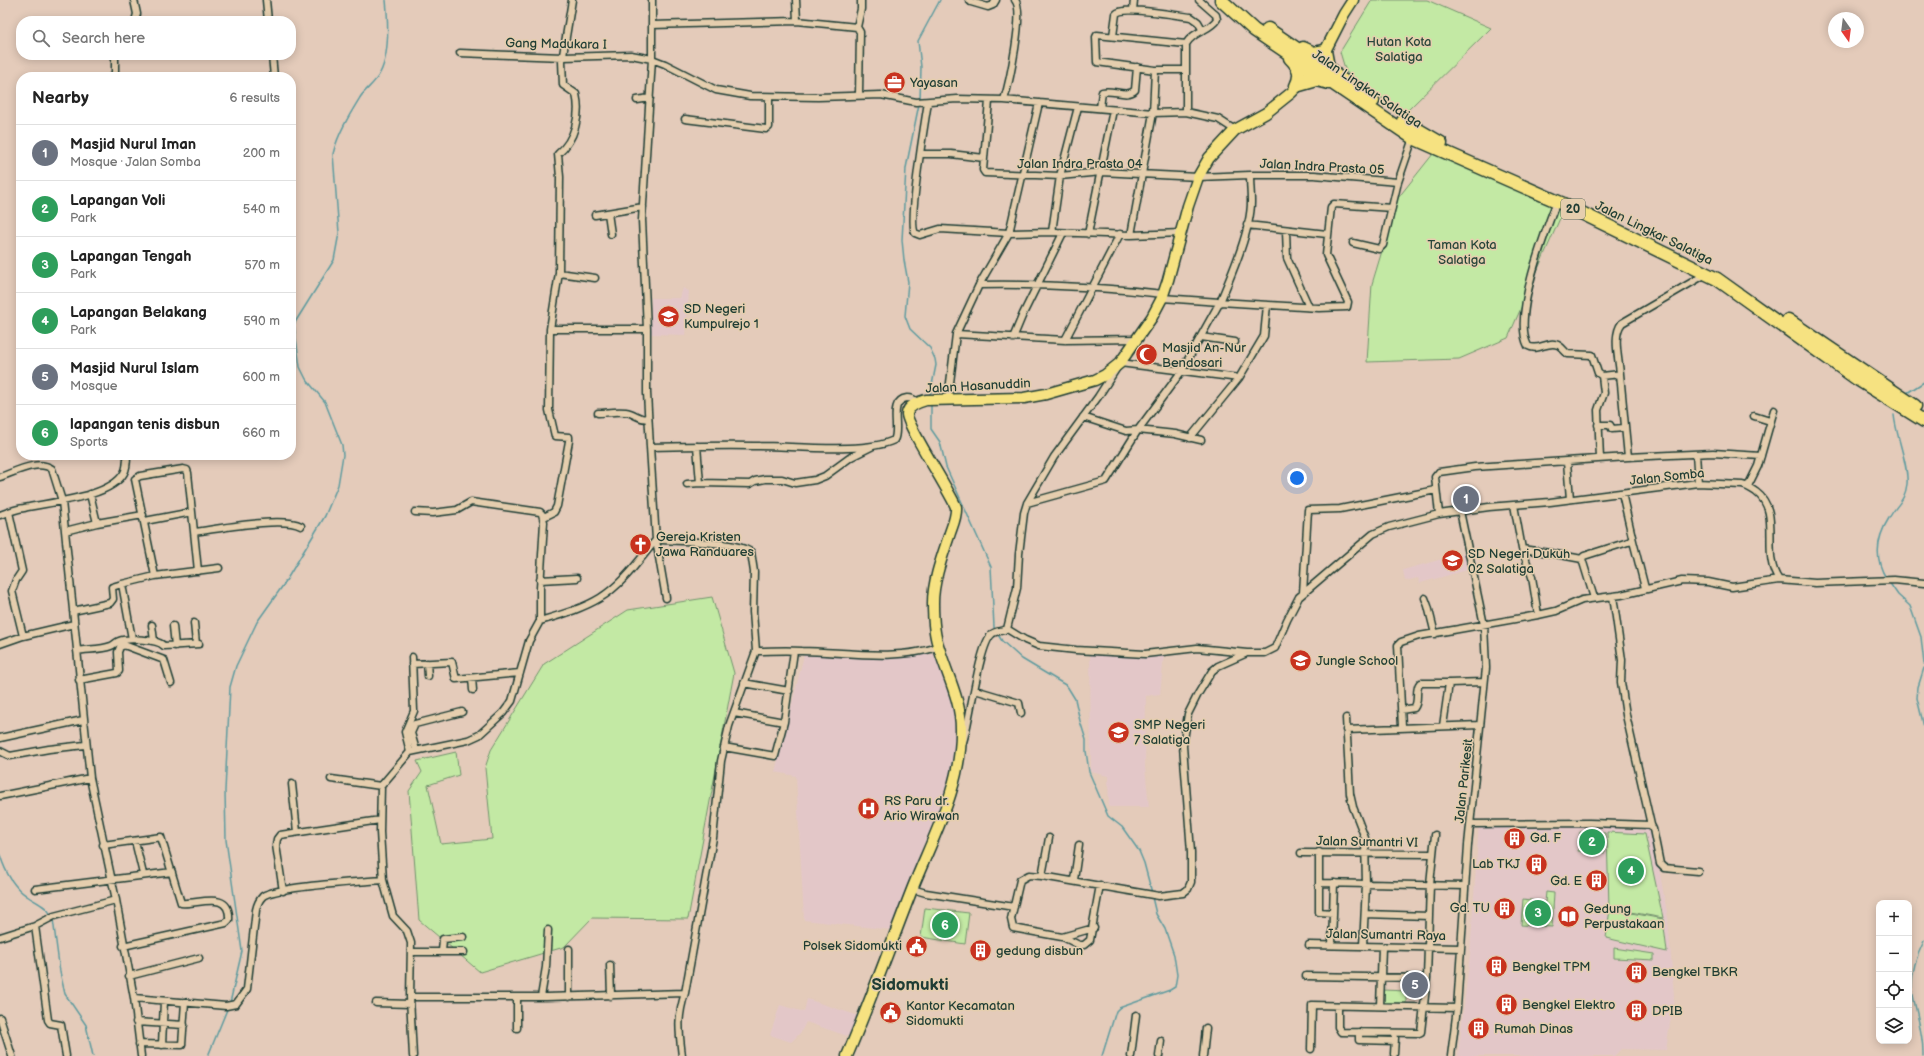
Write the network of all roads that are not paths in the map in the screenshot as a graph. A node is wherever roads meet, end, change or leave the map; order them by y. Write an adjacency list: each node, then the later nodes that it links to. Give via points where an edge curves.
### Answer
1 (134, 0): 16 (street)
2 (266, 0): 17 (street)
3 (572, 0): 27 (street)
4 (652, 0): 19 (street)
5 (796, 0): 18 (street)
6 (860, 0): 20 (street)
7 (969, 0): 8 (street, via 989,7)
8 (996, 0)
9 (1015, 0): 43 (street, via 1019,11)
10 (1134, 0): 15 (street)
11 (1199, 0): 21 (street, via 1216,15 1217,19)
12 (1221, 0): 23 (highway, Jalan Lingkar Salatiga / 20, via 1247,24)
13 (1233, 0): 23 (highway, Jalan Lingkar Salatiga / 20)
14 (1353, 0): 25 (main road, Jalan Hasanuddin)
15 (1133, 10): 21 (street, via 1191,17); 22 (street, via 1117,12)
16 (136, 16)
17 (268, 16)
18 (797, 21): 19 (street); 20 (street)
19 (652, 25): 28 (street)
20 (857, 27): 39 (street, via 860,32)
21 (1202, 29): 24 (street)
22 (1113, 36): 24 (street); 32 (street, via 1096,36 1097,62)
23 (1280, 42): 25 (highway, via 1311,52); 31 (highway, Jalan Lingkar Salatiga / 20); 38 (highway, via 1298,69 1300,77)
24 (1186, 44): 34 (street)
25 (1325, 51): 31 (main road, Jalan Hasanuddin); 37 (highway, via 1328,67)
26 (460, 53): 27 (street, Gang Madukara I)
27 (563, 56): 28 (street, Gang Madukara I, via 631,55); 81 (street, via 562,82 564,87 576,94 578,114 567,147 558,154)
28 (652, 59): 40 (street, Gang Madukara I, via 716,90); 41 (street)
29 (115, 60): 35 (street)
30 (272, 60): 36 (street)
31 (1316, 66): 37 (highway, Jalan Lingkar Salatiga / 20); 38 (main road, Jalan Hasanuddin)
32 (1137, 67): 33 (street); 48 (street, via 1134,92 1102,92)
33 (1154, 70): 34 (street); 51 (street)
34 (1185, 70): 50 (street)
35 (115, 72)
36 (274, 72)
37 (1341, 84): 38 (highway, via 1317,80); 54 (highway, Jalan Lingkar Salatiga / 20); 64 (highway, Jalan Lingkar Salatiga / 20, via 1440,143)
38 (1296, 86): 53 (main road, Jalan Hasanuddin, via 1266,113)
39 (859, 89): 40 (street, Gang Madukara I); 45 (street, Gang Madukara I)
40 (769, 97): 52 (street, via 769,127 766,129)
41 (650, 98): 42 (street); 65 (street)
42 (637, 100)
43 (1004, 100): 44 (street, Gang Madukara I); 46 (street, Gang Madukara I)
44 (989, 101): 45 (street, Gang Madukara I, via 958,99); 56 (street)
45 (922, 102): 55 (street)
46 (1039, 103): 47 (street, Gang Madukara I); 60 (street)
47 (1078, 107): 48 (street, Gang Madukara I); 61 (street)
48 (1100, 108): 49 (street, Gang Madukara I)
49 (1114, 110): 51 (street, Gang Madukara I); 57 (street)
50 (1186, 112): 51 (street, Gang Madukara I); 53 (street, Gang Madukara I, via 1218,119)
51 (1153, 113): 58 (street)
52 (685, 119)
53 (1235, 130): 62 (main road, Jalan Hasanuddin, via 1212,153)
54 (1413, 138): 63 (street, Jalan Indra Prasta 05); 64 (highway, Jalan Lingkar Salatiga / 20)
55 (921, 154): 56 (street); 72 (street, via 914,206 915,233 920,235 940,229)
56 (984, 158): 60 (street, Jalan Indra Prasta 04, via 983,170 986,173)
57 (1101, 172): 58 (street, Jalan Indra Prasta 04); 61 (street, Jalan Indra Prasta 04); 76 (street)
58 (1142, 175): 62 (street, Jalan Indra Prasta 04); 79 (street)
59 (1250, 175): 62 (street, Jalan Indra Prasta 05); 63 (street, Jalan Indra Prasta 05, via 1314,175); 69 (street, via 1251,204)
60 (1023, 176): 61 (street, Jalan Indra Prasta 04); 72 (street)
61 (1060, 176): 71 (street)
62 (1198, 177): 74 (main road, Jalan Hasanuddin)
63 (1398, 182): 66 (street)
64 (1554, 198): 82 (highway, Jalan Lingkar Salatiga / 20); 102 (street, via 1538,249 1525,312 1526,341 1528,346 1533,348 1552,344 1559,345 1568,354 1591,354 1598,373); 108 (highway, Jalan Lingkar Salatiga / 20, via 1638,231 1717,271)
65 (643, 207): 67 (street); 92 (street, via 642,249)
66 (1392, 208): 78 (street, via 1334,204 1331,207); 80 (street, via 1382,248)
67 (608, 213): 68 (street); 75 (street)
68 (595, 215)
69 (1247, 225): 70 (street); 88 (street)
70 (1286, 230): 78 (street); 90 (street, via 1287,258)
71 (1052, 232): 72 (street); 73 (street)
72 (1009, 233): 85 (street)
73 (1063, 233): 76 (street); 84 (street)
74 (1181, 233): 79 (street); 87 (main road, Jalan Hasanuddin)
75 (611, 234)
76 (1088, 234): 77 (street)
77 (1120, 234): 79 (street); 86 (street)
78 (1327, 234): 90 (street, via 1326,255 1348,302 1347,307)
79 (1131, 235)
80 (1353, 243)
81 (559, 273): 83 (street); 91 (street)
82 (1706, 274): 101 (street, via 1622,323 1617,339); 113 (highway, Jalan Lingkar Salatiga / 20, via 1734,291 1856,379)
83 (595, 278)
84 (1038, 284): 85 (street); 86 (street); 95 (street)
85 (979, 285): 93 (street)
86 (1093, 286): 87 (street); 97 (street)
87 (1163, 296): 88 (street); 96 (main road, Jalan Hasanuddin)
88 (1220, 302): 89 (street); 94 (street)
89 (1267, 305): 90 (street); 103 (street, via 1264,336)
90 (1309, 307)
91 (550, 329): 92 (street); 149 (street, via 549,410 556,436 569,437 569,441 557,506 554,512)
92 (647, 329): 111 (street)
93 (956, 334): 95 (street); 104 (street)
94 (1201, 337): 98 (street); 100 (street)
95 (1013, 338): 97 (street)
96 (1138, 339): 97 (street); 99 (main road, Jalan Hasanuddin)
97 (1065, 340)
98 (1235, 342)
99 (1120, 363): 100 (street); 104 (main road, Jalan Hasanuddin, via 1095,380 1046,394 1024,398); 110 (street)
100 (1181, 372): 103 (street); 116 (street)
101 (1620, 374): 102 (street); 115 (street)
102 (1602, 376): 114 (street, via 1604,393 1599,405)
103 (1239, 378): 117 (street)
104 (948, 399): 105 (main road, Jalan Hasanuddin)
105 (923, 402): 119 (street, via 911,398 904,399 898,404 897,436 889,443); 187 (main road, Jalan Hasanuddin, via 906,415 956,507 956,517 934,589 933,615)
106 (1774, 410): 112 (street)
107 (598, 413): 111 (street, via 624,412 631,413 637,418)
108 (1924, 413)
109 (1754, 416): 112 (street)
110 (1083, 417): 116 (street, via 1126,431); 140 (street, via 1054,457)
111 (648, 419): 121 (street)
112 (1770, 421): 123 (street)
113 (1924, 421)
114 (1598, 425): 115 (street, via 1610,425 1612,429); 125 (street)
115 (1624, 428): 124 (street)
116 (1138, 430): 117 (street); 140 (street, via 1106,481)
117 (1190, 438): 118 (street)
118 (1201, 440)
119 (875, 445): 120 (street); 132 (street, via 815,480 795,483 782,479 765,479 750,484)
120 (697, 446): 121 (street); 132 (street)
121 (650, 447): 154 (street)
122 (1696, 454): 123 (street); 124 (street); 131 (street)
123 (1761, 456): 134 (street)
124 (1628, 457): 125 (street)
125 (1600, 459): 127 (street)
126 (127, 460): 128 (street)
127 (1567, 462): 135 (street, via 1475,467 1439,472 1435,477); 138 (street)
128 (124, 474): 130 (street); 137 (street, via 113,484)
129 (0, 477): 139 (street, via 41,464 48,466 52,469)
130 (135, 479): 144 (street, via 140,476 187,470); 148 (street)
131 (1698, 482): 134 (street, Jalan Somba); 136 (street, Jalan Somba)
132 (700, 483): 133 (street)
133 (687, 484)
134 (1748, 486): 163 (street, via 1766,503 1770,518 1771,561)
135 (1436, 490): 146 (street); 167 (street, via 1340,509 1308,510)
136 (1622, 493): 138 (street, Jalan Somba); 155 (street)
137 (90, 494): 139 (street); 150 (street)
138 (1570, 499): 141 (street, Jalan Somba)
139 (62, 501): 143 (street); 152 (street)
140 (1027, 503): 180 (street, via 1017,588)
141 (1514, 505): 142 (street, Jalan Somba); 156 (street)
142 (1460, 511): 146 (street, Jalan Somba); 178 (street, Jalan Parikesit)
143 (9, 512): 147 (street); 182 (street, via 22,571 12,591)
144 (192, 512): 148 (street); 153 (street)
145 (414, 512): 149 (street, via 457,510 471,502 540,512)
146 (1439, 514): 167 (street, Jalan Somba, via 1376,533)
147 (0, 515)
148 (144, 518): 150 (street); 160 (street)
149 (544, 518): 162 (street)
150 (96, 523): 152 (street)
151 (301, 526): 153 (street, via 293,522 270,522)
152 (65, 531): 172 (street)
153 (194, 532): 159 (street)
154 (656, 540): 169 (street); 174 (street, via 618,584 602,597 584,607); 189 (street, via 717,544 745,548 751,552)
155 (1633, 541): 157 (street, via 1587,554); 166 (street)
156 (1522, 549): 157 (street); 173 (street, via 1532,578)
157 (1582, 559): 171 (street)
158 (219, 568): 159 (street)
159 (198, 571): 160 (street)
160 (155, 576): 164 (street)
161 (577, 578): 162 (street)
162 (540, 580): 174 (street)
163 (1779, 580): 165 (street, via 1815,583 1894,580); 166 (street, via 1732,587 1708,582 1682,581)
164 (122, 584): 172 (street, via 112,587 113,600 110,603); 183 (street)
165 (1924, 584)
166 (1646, 588): 168 (street)
167 (1303, 593): 191 (street, via 1295,602 1275,648 1265,653)
168 (1613, 596): 171 (street); 230 (street, via 1626,715)
169 (666, 598)
170 (1425, 598): 181 (street)
171 (1594, 598): 173 (street)
172 (73, 611): 176 (street)
173 (1538, 615): 178 (street)
174 (540, 621): 195 (street, via 529,641)
175 (194, 623): 186 (street, via 197,644)
176 (74, 624): 182 (street); 188 (street)
177 (152, 625): 184 (street)
178 (1484, 625): 181 (street); 199 (street, Jalan Parikesit)
179 (173, 626): 186 (street)
180 (1007, 629): 191 (street, via 1025,640 1046,647 1145,654 1192,648); 204 (street, via 989,638 981,659)
181 (1435, 634): 206 (street, via 1401,642 1398,645)
182 (23, 636): 185 (street)
183 (132, 640): 184 (street); 188 (street)
184 (154, 641): 186 (street, via 164,646)
185 (0, 644)
186 (175, 646)
187 (938, 647): 190 (street, via 924,652 864,655); 222 (main road, Jalan Hasanuddin, via 960,709)
188 (77, 651): 198 (street)
189 (756, 651): 190 (street); 201 (street)
190 (794, 651): 205 (street)
191 (1247, 654): 252 (street, via 1212,671 1188,714 1183,746 1191,882 1188,890 1160,896)
192 (412, 657): 194 (street)
193 (427, 663): 194 (street); 196 (street); 197 (street, via 452,662 456,682)
194 (412, 664): 221 (street, via 414,711 405,732)
195 (520, 673): 197 (street); 221 (street, via 512,702 479,735 468,740)
196 (428, 676)
197 (472, 678): 203 (street)
198 (80, 680): 200 (street, via 117,673 118,652 124,645 164,660); 211 (street)
199 (1484, 682): 202 (street); 213 (street, Jalan Parikesit)
200 (171, 683)
201 (744, 683): 205 (street); 208 (street)
202 (1449, 683): 206 (street, via 1420,683 1417,687 1417,705); 215 (street)
203 (473, 690)
204 (975, 690): 209 (street, via 1019,703); 222 (street)
205 (789, 691): 212 (street)
206 (1401, 710): 214 (street)
207 (462, 712): 221 (street, via 415,724 412,733)
208 (734, 713): 212 (street); 219 (street)
209 (1021, 713)
210 (1346, 718): 216 (street)
211 (83, 720): 217 (street); 218 (street)
212 (784, 722): 219 (street, via 775,756)
213 (1480, 725): 215 (street); 229 (street, Jalan Parikesit)
214 (1402, 726): 215 (street); 216 (street)
215 (1444, 726)
216 (1346, 730): 239 (street, via 1350,794 1365,838)
217 (0, 738)
218 (85, 745): 220 (street, via 10,756); 223 (street)
219 (724, 747): 285 (street, via 713,838)
220 (0, 751)
221 (413, 751): 226 (street)
222 (960, 752): 255 (main road, Jalan Hasanuddin, via 947,802)
223 (90, 778): 227 (street); 236 (street)
224 (331, 778): 226 (street)
225 (292, 784): 231 (street)
226 (381, 786): 228 (street)
227 (0, 796)
228 (380, 820): 231 (street); 246 (street)
229 (1471, 824): 230 (street); 253 (street, Jalan Parikesit)
230 (1650, 825): 242 (street, via 1660,864 1664,868)
231 (297, 832): 256 (street, via 280,835 276,842)
232 (1435, 835): 240 (street)
233 (1049, 838): 244 (street)
234 (135, 841): 236 (street); 241 (street, via 161,837); 243 (street)
235 (1079, 845): 247 (street)
236 (103, 846): 245 (street)
237 (1319, 852): 238 (street, Jalan Sumantri VI); 239 (street, Jalan Sumantri VI); 248 (street)
238 (1301, 853)
239 (1366, 854): 240 (street, Jalan Sumantri VI); 251 (street)
240 (1432, 854): 250 (street)
241 (172, 872): 243 (street); 270 (street, via 181,903 214,900 221,902 228,910 229,920 226,923)
242 (1698, 872)
243 (143, 874): 245 (street)
244 (1042, 876): 247 (street); 258 (street, via 1029,876 1020,880)
245 (112, 878): 254 (street); 257 (street)
246 (383, 880): 256 (street); 276 (street, via 393,916 406,930)
247 (1074, 880): 252 (street)
248 (1320, 883): 249 (street); 259 (street, via 1320,912)
249 (1334, 883): 251 (street); 259 (street)
250 (1430, 884): 251 (street); 253 (street); 261 (street)
251 (1366, 885): 260 (street)
252 (1100, 886): 263 (street)
253 (1465, 886): 274 (street, Jalan Parikesit)
254 (35, 889)
255 (912, 889): 258 (street); 319 (main road, Jalan Hasanuddin)
256 (283, 891): 293 (street, via 263,896 258,902 247,989 236,1004 226,1006)
257 (116, 900): 262 (street, via 52,916); 270 (street)
258 (1014, 907): 267 (street, via 1011,919 1016,930)
259 (1333, 913): 269 (street)
260 (1365, 914): 261 (street); 271 (street)
261 (1429, 916): 273 (street)
262 (35, 926): 265 (street); 315 (street, via 48,1020 50,1023 61,1025)
263 (1094, 928): 267 (street); 267 (street, via 1090,940 1084,945)
264 (548, 930): 288 (street)
265 (0, 937)
266 (463, 937): 277 (street, via 444,939)
267 (1062, 937)
268 (1309, 945): 269 (street, Jalan Sumantri Raya)
269 (1332, 945): 271 (street, Jalan Sumantri Raya)
270 (123, 946): 281 (street)
271 (1363, 946): 272 (street, Jalan Sumantri Raya)
272 (1382, 947): 273 (street, Jalan Sumantri Raya); 283 (street)
273 (1429, 948): 274 (street, Jalan Sumantri Raya); 284 (street)
274 (1461, 948): 298 (street, Jalan Parikesit)
275 (569, 949): 289 (street)
276 (411, 952): 277 (street); 291 (street)
277 (442, 952): 278 (street)
278 (464, 952)
279 (199, 958): 281 (street)
280 (610, 965): 286 (street)
281 (130, 976): 290 (street)
282 (1306, 976): 283 (street)
283 (1381, 977): 284 (street); 296 (street)
284 (1427, 978): 297 (street)
285 (685, 993): 286 (street); 318 (street, via 678,1026)
286 (611, 996): 289 (street)
287 (517, 997): 288 (street); 291 (street); 304 (street)
288 (541, 997): 289 (street)
289 (569, 997)
290 (134, 998): 292 (street); 301 (street)
291 (410, 1000): 294 (street); 317 (street)
292 (164, 1001): 293 (street); 302 (street)
293 (185, 1002): 303 (street)
294 (376, 1003)
295 (1338, 1006): 296 (street); 306 (street, via 1338,1027 1341,1032); 312 (street, via 1312,1004)
296 (1380, 1006): 297 (street)
297 (1424, 1007): 298 (street); 307 (street, via 1419,1030)
298 (1457, 1008): 323 (street, Jalan Parikesit)
299 (1136, 1016): 320 (street)
300 (0, 1018): 314 (street)
301 (136, 1022): 302 (street); 310 (street)
302 (163, 1024): 303 (street); 311 (street)
303 (184, 1025): 311 (street, via 182,1045)
304 (517, 1028)
305 (1206, 1028): 322 (street)
306 (1359, 1032): 307 (street); 309 (street, via 1359,1040)
307 (1396, 1033): 309 (street)
308 (1161, 1041): 321 (street)
309 (1395, 1041): 313 (street)
310 (139, 1044): 311 (street); 316 (street)
311 (162, 1045)
312 (1311, 1049)
313 (1394, 1054)
314 (12, 1056)
315 (66, 1056)
316 (141, 1056)
317 (412, 1056)
318 (682, 1056)
319 (848, 1056)
320 (1131, 1056)
321 (1159, 1056)
322 (1203, 1056)
323 (1451, 1056)

